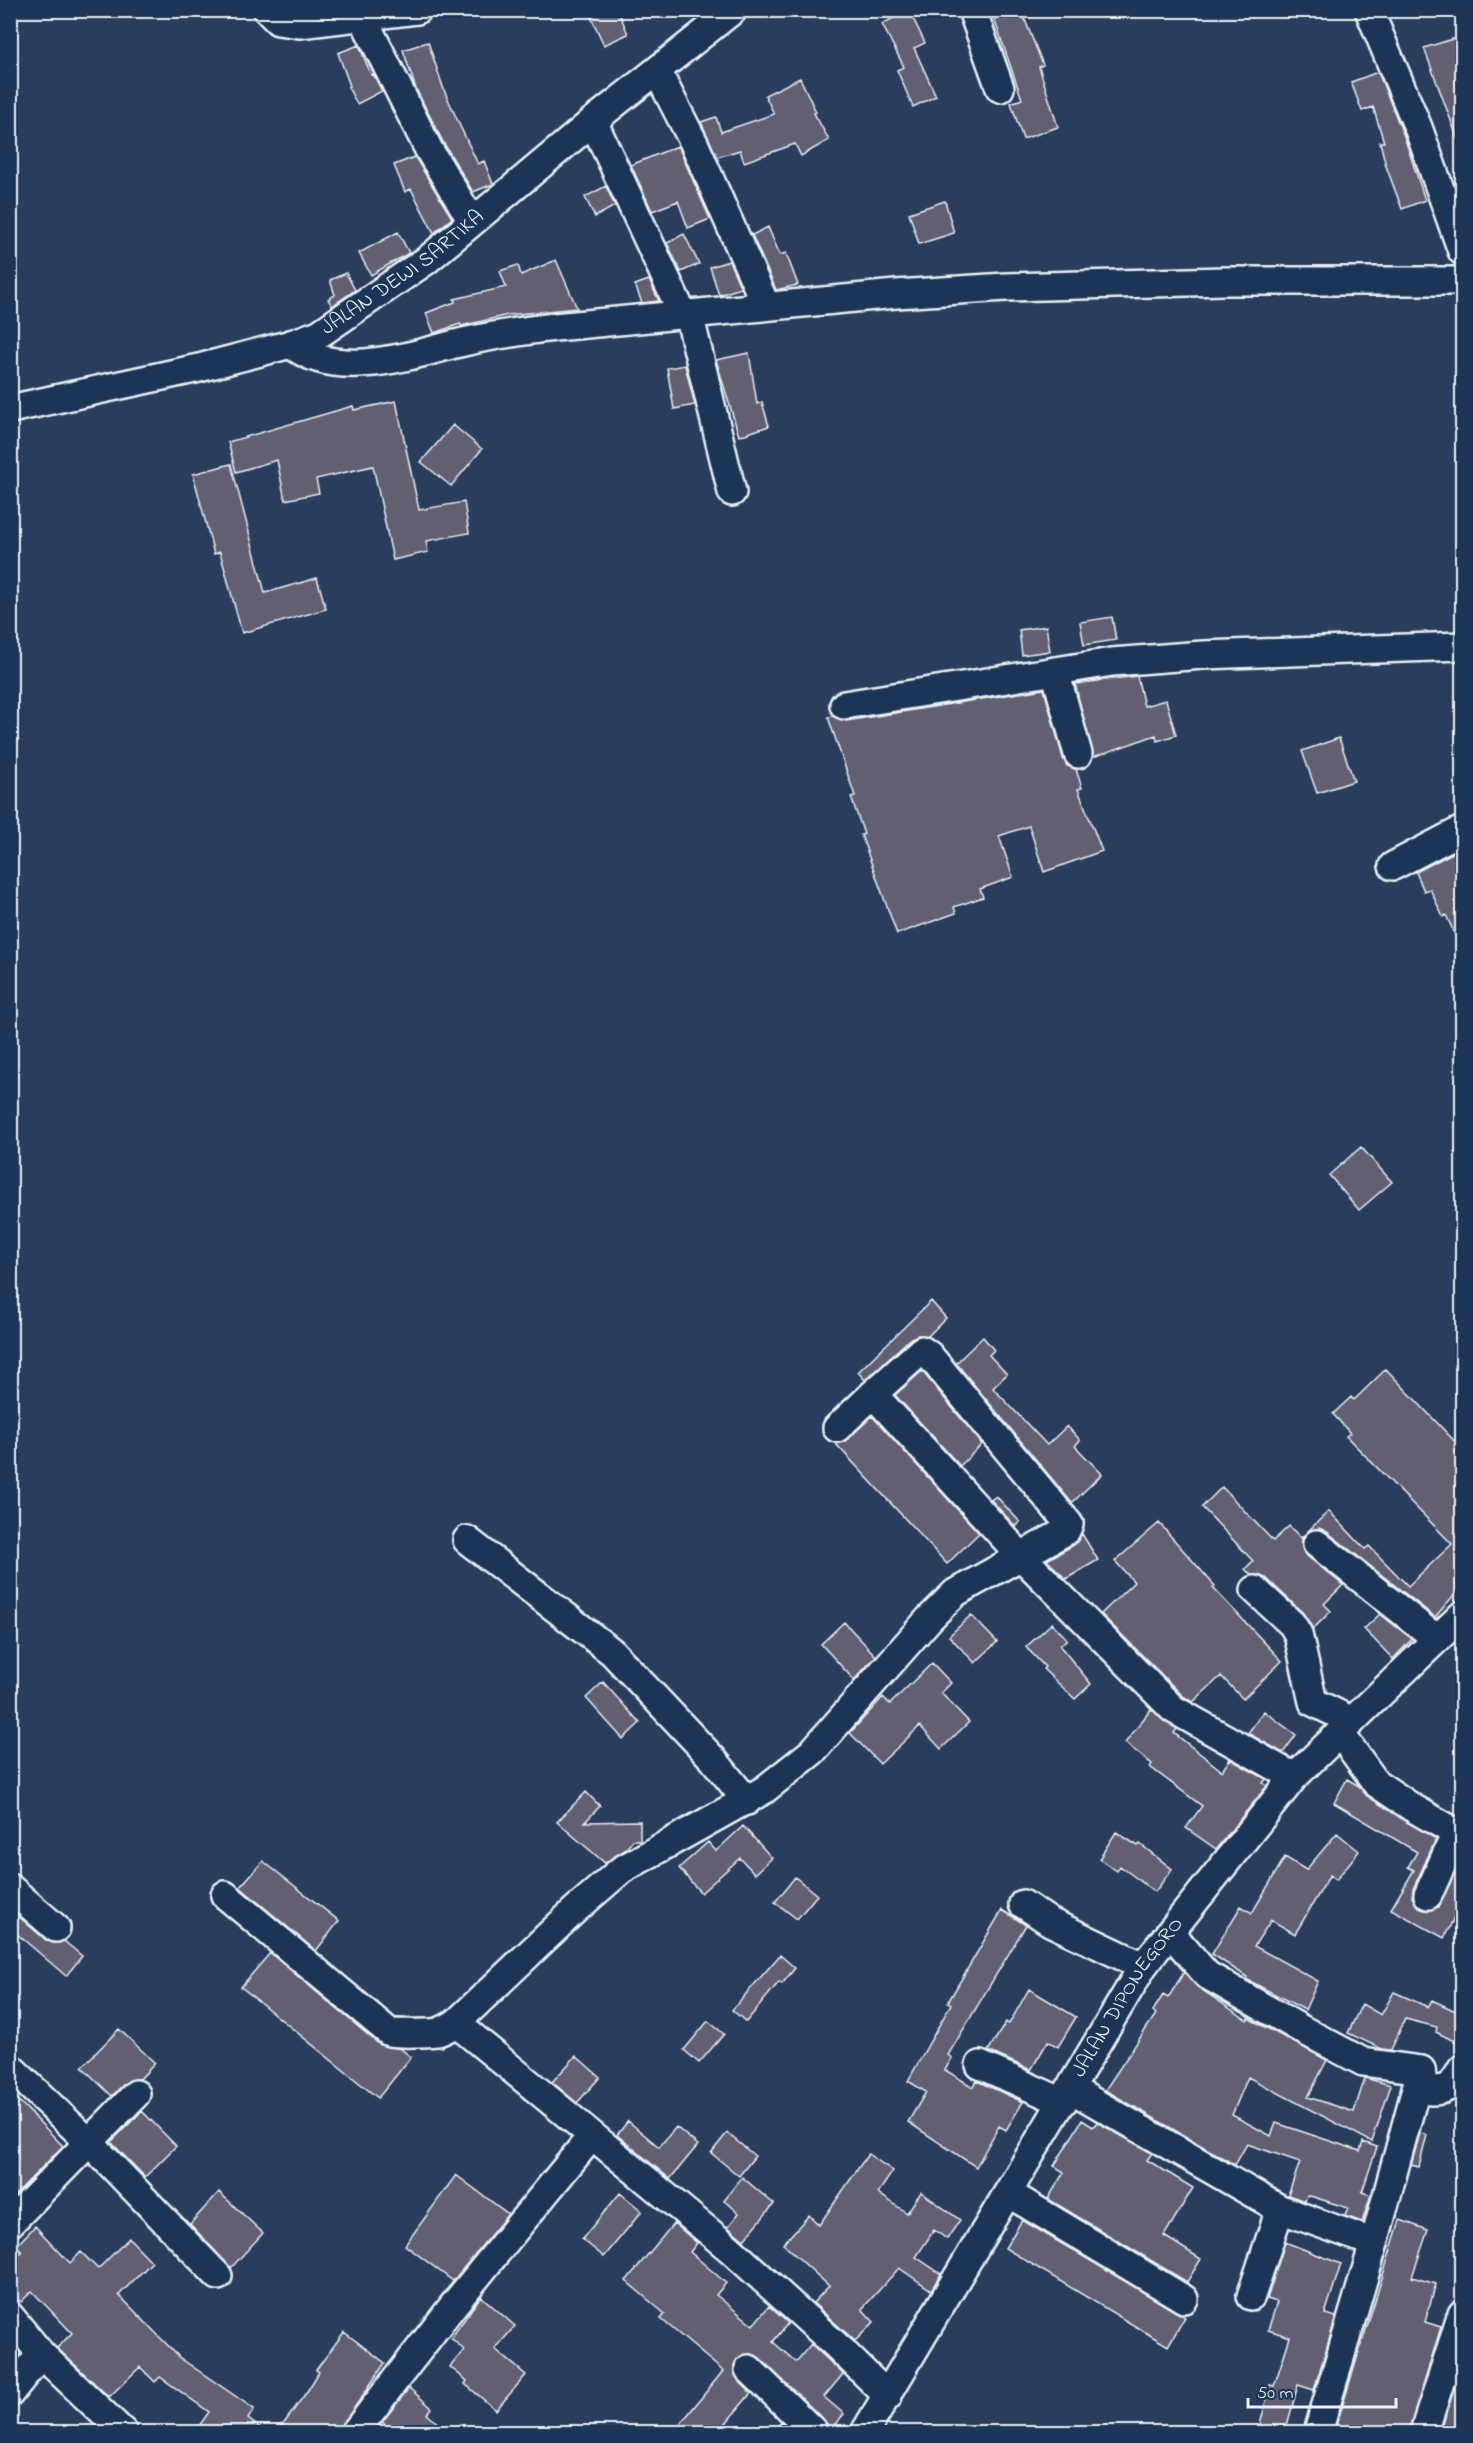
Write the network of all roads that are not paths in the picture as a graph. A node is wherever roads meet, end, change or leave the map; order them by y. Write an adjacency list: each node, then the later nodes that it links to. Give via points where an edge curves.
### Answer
1 (267, 10): 6 (street, via 278,21 287,23)
2 (417, 10): 6 (street)
3 (733, 10): 7 (street, JALAN DEWI SARTIKA)
4 (972, 10): 8 (street)
5 (1369, 10): 11 (street, via 1419,130)
6 (363, 18): 10 (street, via 425,141)
7 (657, 71): 9 (street, JALAN DEWI SARTIKA); 13 (street, via 694,143)
8 (1000, 88)
9 (593, 121): 10 (street, JALAN DEWI SARTIKA); 14 (street)
10 (472, 221): 15 (street, JALAN DEWI SARTIKA, via 427,260 367,302 319,334)
11 (1462, 250)
12 (1462, 281): 13 (street, via 1117,283 907,293)
13 (766, 306): 14 (street)
14 (686, 315): 15 (street, via 530,330 375,362 329,361 310,357); 17 (street)
15 (291, 345): 16 (street, JALAN DEWI SARTIKA)
16 (10, 409)
17 (732, 492)
18 (1462, 646): 19 (street, via 1203,655)
19 (1055, 670): 20 (street); 21 (street)
20 (844, 705)
21 (1078, 754)
22 (1462, 830): 23 (street)
23 (1393, 866)
24 (873, 1394): 25 (street); 28 (street); 28 (street, via 917,1353 926,1352 1070,1524 1066,1531)
25 (837, 1428)
26 (467, 1540): 34 (street, via 612,1652 713,1759)
27 (1317, 1544): 31 (street)
28 (1020, 1555): 33 (street, via 1173,1709); 34 (street, via 955,1593 812,1752)
29 (1255, 1590): 32 (street, via 1298,1634 1313,1702)
30 (1462, 1615): 31 (street, JALAN DIPONEGORO)
31 (1437, 1639): 32 (street, JALAN DIPONEGORO)
32 (1346, 1727): 33 (street, JALAN DIPONEGORO); 35 (street, via 1376,1783)
33 (1294, 1777): 41 (street, JALAN DIPONEGORO)
34 (747, 1801): 43 (street, via 621,1870)
35 (1459, 1835): 38 (street)
36 (10, 1888): 40 (street)
37 (225, 1895): 43 (street, via 389,2032 436,2033)
38 (1428, 1895)
39 (1023, 1904): 42 (street, via 1050,1922)
40 (56, 1928)
41 (1170, 1932): 42 (street, JALAN DIPONEGORO); 47 (street, via 1207,1975 1303,2030 1363,2062)
42 (1143, 1966): 49 (street, JALAN DIPONEGORO)
43 (456, 2023): 50 (street)
44 (980, 2065): 49 (street)
45 (10, 2067): 51 (street)
46 (1462, 2069): 47 (street, via 1452,2086 1435,2092 1424,2090)
47 (1421, 2070): 55 (street)
48 (136, 2094): 51 (street)
49 (1067, 2096): 52 (street, JALAN DIPONEGORO); 53 (street)
50 (591, 2137): 64 (street, via 729,2249); 66 (street, via 452,2307)
51 (90, 2143): 54 (street); 56 (street)
52 (1008, 2193): 58 (street); 64 (street, JALAN DIPONEGORO)
53 (1280, 2209): 55 (street); 57 (street)
54 (10, 2223)
55 (1374, 2243): 69 (street)
56 (218, 2276)
57 (1251, 2296)
58 (1184, 2299)
59 (10, 2316): 61 (street)
60 (1460, 2328): 70 (street)
61 (41, 2354): 63 (street); 65 (street)
62 (749, 2369): 67 (street)
63 (10, 2393)
64 (888, 2396): 68 (street, JALAN DIPONEGORO)
65 (115, 2430)
66 (356, 2433)
67 (814, 2433)
68 (865, 2433)
69 (1318, 2433)
70 (1424, 2433)

